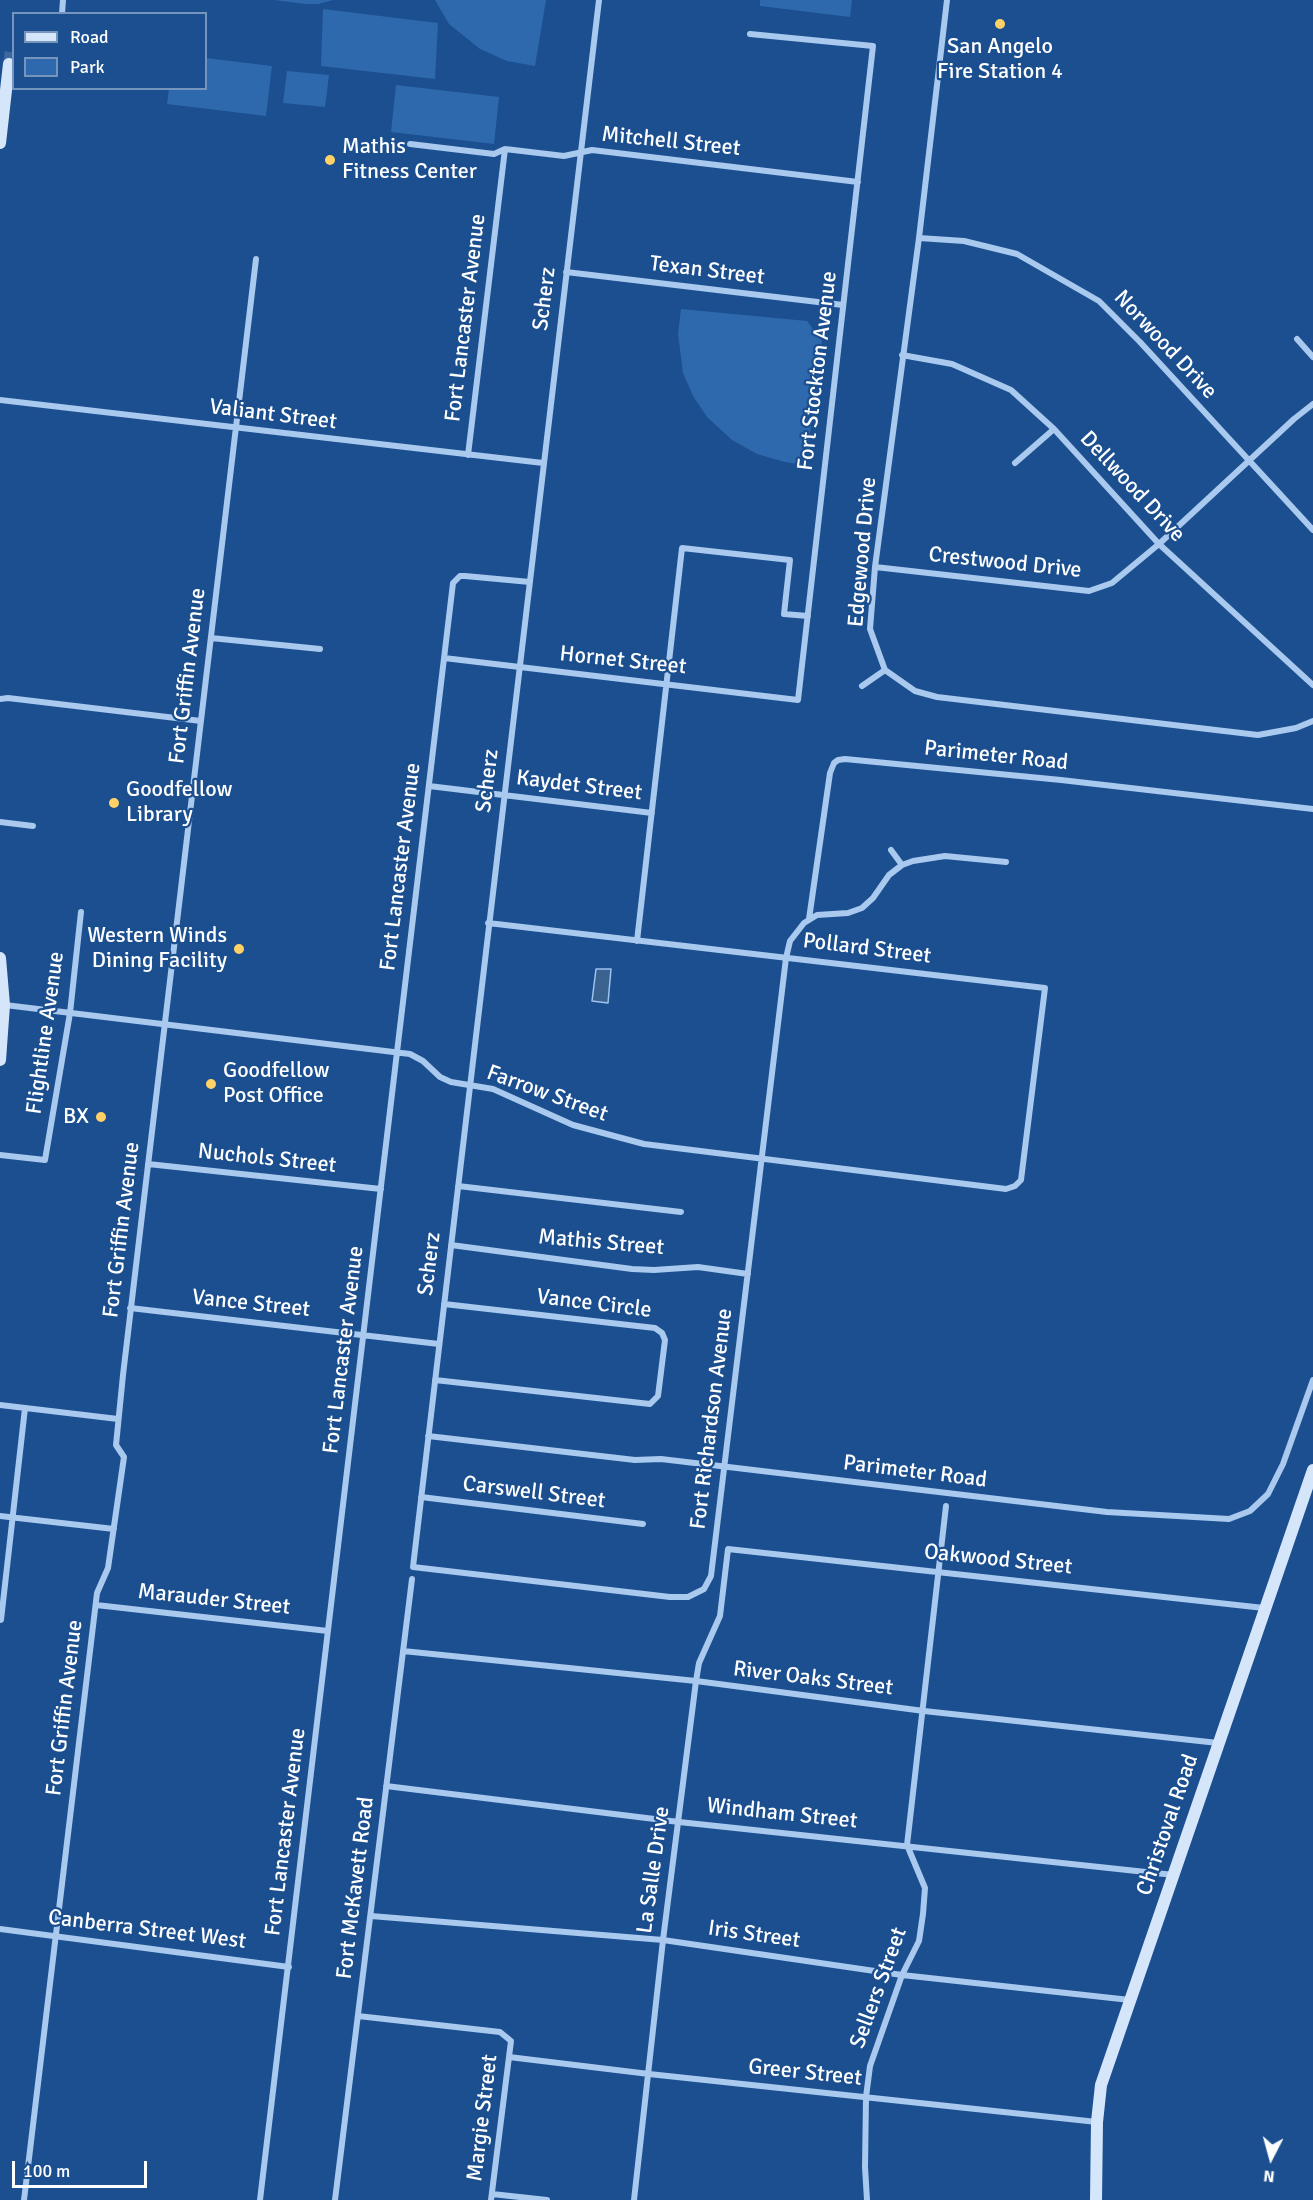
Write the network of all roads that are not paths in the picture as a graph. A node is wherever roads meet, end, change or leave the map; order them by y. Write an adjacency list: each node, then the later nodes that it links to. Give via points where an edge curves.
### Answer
1 (599, 0): 9 (street, Scherz)
2 (947, 0): 11 (street, Edgewood Drive)
3 (750, 34): 10 (street, Fort Stockton Avenue, via 873,46)
4 (9, 64): 5 (street)
5 (3, 97): 6 (street)
6 (0, 143)
7 (410, 144): 8 (street, Mitchell Street, via 494,154)
8 (505, 149): 9 (street, Mitchell Street, via 564,156); 22 (street, Fort Lancaster Avenue)
9 (580, 153): 10 (street, Mitchell Street, via 592,150); 13 (street, Scherz)
10 (858, 182): 14 (street, Fort Stockton Avenue)
11 (919, 238): 16 (street, Edgewood Drive); 23 (street, Norwood Drive, via 964,241 1017,254 1099,300)
12 (256, 260): 20 (street, Fort Griffin Avenue)
13 (566, 272): 14 (street, Texan Street); 24 (street, Scherz)
14 (843, 305): 30 (street, Fort Stockton Avenue)
15 (1297, 339): 17 (street)
16 (902, 355): 21 (street, Dellwood Drive, via 952,364 1011,390); 28 (street, Edgewood Drive)
17 (1313, 357)
18 (0, 400): 20 (street, Valiant Street)
19 (1313, 404): 23 (street, Crestwood Drive)
20 (236, 429): 22 (street, Valiant Street); 31 (street, Fort Griffin Avenue)
21 (1054, 429): 25 (street); 27 (street, Dellwood Drive)
22 (468, 455): 24 (street, Valiant Street)
23 (1249, 461): 26 (street, Norwood Drive); 27 (street, Crestwood Drive)
24 (543, 463): 29 (street, Scherz)
25 (1015, 463)
26 (1313, 530)
27 (1159, 544): 28 (street, Crestwood Drive, via 1112,583 1089,591); 37 (street, Dellwood Drive)
28 (875, 567): 35 (street, Edgewood Drive, via 870,629)
29 (530, 582): 33 (street, Fort Lancaster Avenue, via 465,576 455,579); 34 (street, Scherz)
30 (808, 616): 36 (street, via 784,614 790,560 682,548); 40 (street, Fort Stockton Avenue)
31 (211, 638): 32 (street); 41 (street, Fort Griffin Avenue)
32 (320, 649)
33 (444, 658): 34 (street, Hornet Street); 43 (street, Fort Lancaster Avenue)
34 (520, 668): 36 (street, Hornet Street); 44 (street, Scherz)
35 (885, 670): 38 (street); 42 (street, via 915,691 957,699 1258,735)
36 (668, 684): 40 (street, Hornet Street); 46 (street)
37 (1313, 685)
38 (861, 686)
39 (0, 699): 41 (street)
40 (798, 700)
41 (201, 720): 60 (street, Fort Griffin Avenue)
42 (1313, 721)
43 (429, 786): 44 (street, Kaydet Street); 61 (street, Fort Lancaster Avenue)
44 (504, 795): 46 (street, Kaydet Street); 54 (street, Scherz)
45 (1313, 809): 53 (street, Parimeter Road, via 838,760 830,773)
46 (652, 813): 55 (street)
47 (0, 822): 48 (street)
48 (33, 826)
49 (891, 850): 51 (street)
50 (1006, 862): 51 (street, via 945,856)
51 (903, 865): 53 (street, via 889,875 862,908)
52 (81, 912): 59 (street, Flightline Avenue)
53 (809, 919): 57 (street, Fort Richardson Avenue, via 794,935)
54 (488, 923): 55 (street, Pollard Street); 63 (street, Scherz)
55 (637, 941): 57 (street, Pollard Street)
56 (0, 958): 58 (street)
57 (786, 958): 65 (street, Fort Richardson Avenue); 67 (street, Pollard Street, via 1045,988 1023,1174)
58 (2, 1005): 59 (street, Farrow Street); 62 (street)
59 (70, 1013): 60 (street, Farrow Street); 64 (street, Flightline Avenue, via 45,1160)
60 (163, 1024): 61 (street, Farrow Street); 66 (street, Fort Griffin Avenue)
61 (397, 1052): 63 (street, Farrow Street, via 417,1057 445,1079); 69 (street, Fort Lancaster Avenue)
62 (0, 1060)
63 (470, 1086): 65 (street, Farrow Street, via 501,1092 551,1116 621,1138 676,1149); 68 (street, Scherz)
64 (0, 1155)
65 (762, 1158): 67 (street, Farrow Street, via 1006,1189); 72 (street, Fort Richardson Avenue)
66 (148, 1164): 69 (street, Nuchols Street); 74 (street, Fort Griffin Avenue)
67 (1018, 1184)
68 (458, 1186): 70 (street); 71 (street, Scherz)
69 (381, 1189): 75 (street, Fort Lancaster Avenue)
70 (681, 1212)
71 (451, 1245): 72 (street, Mathis Street, via 632,1269 698,1267); 73 (street, Scherz)
72 (748, 1274): 83 (street, Fort Richardson Avenue)
73 (444, 1304): 76 (street, Scherz); 77 (street, Vance Circle, via 655,1328 665,1340 658,1396 650,1404)
74 (130, 1308): 75 (street, Vance Street); 81 (street, Fort Griffin Avenue)
75 (364, 1335): 76 (street, Vance Street); 98 (street, Fort Lancaster Avenue)
76 (439, 1344): 77 (street, Scherz)
77 (435, 1380): 82 (street, Scherz)
78 (1313, 1380): 83 (street, Parimeter Road, via 1268,1494 1250,1511 1229,1518 1107,1512)
79 (0, 1405): 80 (street)
80 (25, 1408): 81 (street); 88 (street)
81 (118, 1419): 90 (street, Fort Griffin Avenue, via 116,1445 124,1457)
82 (428, 1436): 83 (street, Parimeter Road); 85 (street, Scherz)
83 (726, 1468): 92 (street, Fort Richardson Avenue, via 711,1576 704,1589 688,1597)
84 (1313, 1470): 96 (street, Christoval Road)
85 (421, 1497): 89 (street, Carswell Street); 92 (street, Scherz)
86 (946, 1506): 93 (street, Sellers Street)
87 (0, 1516): 88 (street)
88 (12, 1518): 90 (street); 97 (street)
89 (644, 1524)
90 (114, 1529): 95 (street, Fort Griffin Avenue, via 108,1568)
91 (728, 1549): 93 (street, Oakwood Street); 100 (street, La Salle Drive, via 720,1616 699,1663)
92 (413, 1567)
93 (938, 1571): 96 (street, Oakwood Street); 101 (street, Sellers Street)
94 (412, 1579): 99 (street, Fort McKavett Road)
95 (96, 1605): 98 (street, Marauder Street); 109 (street, Fort Griffin Avenue)
96 (1264, 1608): 102 (street, Christoval Road)
97 (1, 1620)
98 (328, 1631): 111 (street, Fort Lancaster Avenue)
99 (403, 1651): 100 (street, River Oaks Street); 103 (street, Fort McKavett Road)
100 (696, 1681): 101 (street, River Oaks Street); 104 (street, La Salle Drive)
101 (924, 1711): 102 (street, River Oaks Street); 105 (street, Sellers Street)
102 (1218, 1743): 106 (street, Christoval Road)
103 (386, 1786): 104 (street, Windham Street); 107 (street, Fort McKavett Road)
104 (680, 1822): 105 (street, Windham Street); 110 (street, La Salle Drive)
105 (908, 1845): 106 (street, Windham Street); 112 (street, Sellers Street, via 925,1888 919,1941)
106 (1174, 1875): 113 (street, Christoval Road)
107 (371, 1916): 110 (street, Iris Street); 114 (street, Fort McKavett Road)
108 (0, 1929): 109 (street, Canberra Street West)
109 (56, 1936): 111 (street, Canberra Street West); 120 (street, Fort Griffin Avenue)
110 (663, 1940): 112 (street, Iris Street); 116 (street, La Salle Drive)
111 (289, 1967): 121 (street, Fort Lancaster Avenue)
112 (902, 1976): 113 (street, Iris Street); 117 (street, Sellers Street, via 870,2066)
113 (1130, 2000): 118 (street, Christoval Road, via 1101,2085)
114 (358, 2016): 115 (street, Margie Street, via 500,2032 511,2041); 122 (street, Fort McKavett Road)
115 (509, 2057): 116 (street, Greer Street); 119 (street, Margie Street)
116 (649, 2074): 117 (street, Greer Street); 124 (street, La Salle Drive)
117 (866, 2097): 118 (street, Greer Street); 125 (street, Sellers Street)
118 (1096, 2122): 126 (street, Christoval Road)
119 (491, 2197): 123 (street)
120 (24, 2200)
121 (260, 2200)
122 (335, 2200)
123 (547, 2200)
124 (634, 2200)
125 (867, 2200)
126 (1096, 2200)

